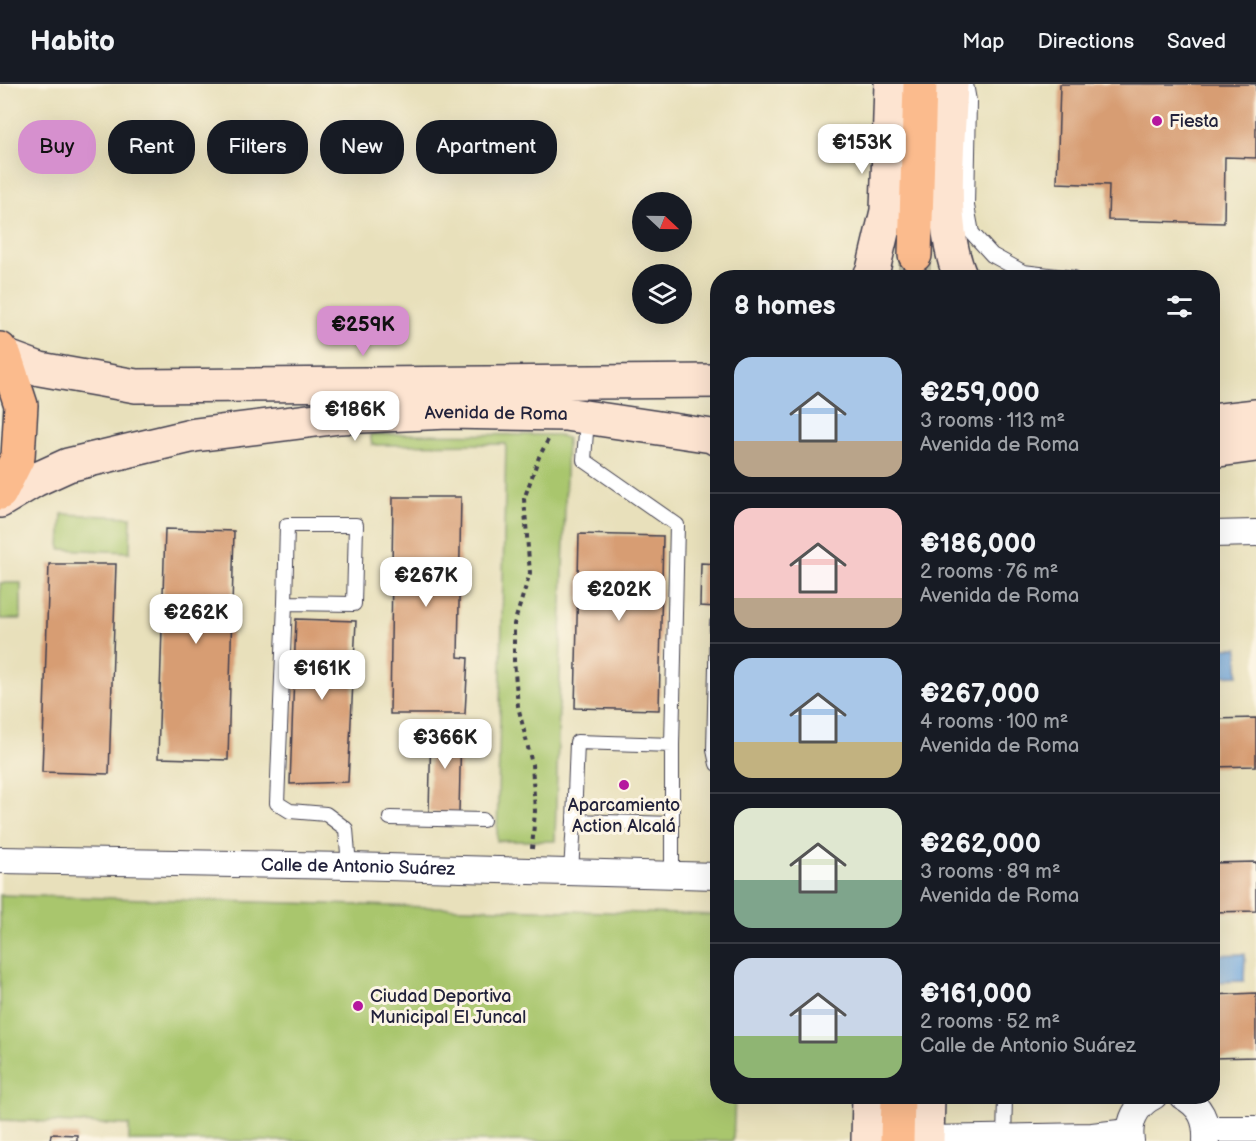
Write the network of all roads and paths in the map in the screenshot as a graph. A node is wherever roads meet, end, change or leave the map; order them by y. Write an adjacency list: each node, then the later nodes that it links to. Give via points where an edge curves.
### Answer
1 (891, 84): 6 (street, via 887,211)
2 (920, 84): 5 (main road)
3 (951, 84): 7 (street, via 946,210)
4 (966, 84): 8 (lane, via 967,206 972,232 992,255)
5 (915, 255)
6 (873, 270)
7 (958, 270)
8 (1019, 270)
9 (3, 352): 10 (street, Avenida de Roma, via 40,369 136,386); 20 (main road, via 21,405 18,457)
10 (710, 381)
11 (1220, 413): 14 (lane)
12 (587, 418): 16 (street, Avenida de Roma); 21 (street, Avenida de Roma, via 565,414 448,412 340,417 195,435 68,465); 25 (lane, via 584,460 677,525)
13 (1220, 422): 14 (street)
14 (1254, 423): 17 (street)
15 (550, 433): 32 (path, via 524,499 530,573 514,624 518,706 532,764 535,811)
16 (710, 436)
17 (1220, 446)
18 (1256, 463): 19 (street)
19 (1220, 465)
20 (0, 493)
21 (0, 501)
22 (1256, 533): 23 (street)
23 (1220, 534)
24 (285, 603): 24 (lane, via 354,604 356,525 287,525); 31 (lane, via 278,803 290,811 326,814 346,829)
25 (672, 745): 28 (lane, via 577,742); 29 (lane)
26 (390, 818): 27 (lane)
27 (483, 820)
28 (574, 821): 29 (lane); 33 (lane)
29 (672, 824): 34 (lane)
30 (0, 860): 31 (street, Calle de Antonio Suárez)
31 (349, 866): 32 (street, Calle de Antonio Suárez)
32 (530, 871): 33 (street, Calle de Antonio Suárez)
33 (571, 872): 34 (street, Calle de Antonio Suárez)
34 (672, 874): 35 (street, Calle de Antonio Suárez)
35 (710, 876)
36 (875, 1104): 46 (street)
37 (899, 1104): 46 (main road)
38 (923, 1104): 46 (street)
39 (1005, 1104): 45 (lane)
40 (1142, 1104): 44 (street, via 1131,1120)
41 (1193, 1104): 43 (street, via 1204,1118)
42 (1256, 1129): 43 (street)
43 (1206, 1135)
44 (1130, 1137): 45 (street)
45 (1004, 1139): 46 (street)
46 (902, 1140)

